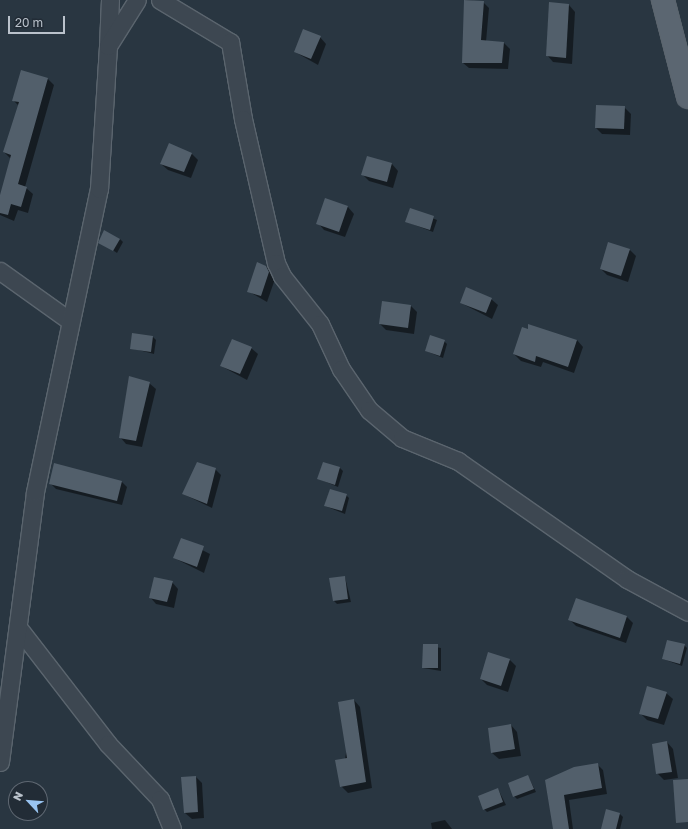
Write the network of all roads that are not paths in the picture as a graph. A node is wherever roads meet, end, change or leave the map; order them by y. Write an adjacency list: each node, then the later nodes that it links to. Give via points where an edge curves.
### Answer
1 (110, 0): 5 (street)
2 (137, 0): 5 (street)
3 (160, 0): 9 (street, via 230,42 243,119 276,263 282,276 320,324 341,369 369,410 402,438 458,461 628,579)
4 (663, 0): 6 (main road)
5 (108, 46): 8 (street, via 99,188)
6 (688, 97)
7 (0, 272): 8 (street)
8 (70, 321): 10 (street, via 35,492)
9 (688, 612)
10 (20, 630): 11 (street); 13 (street, via 108,744 160,799)
11 (6, 681): 12 (street)
12 (0, 762)
13 (172, 829)

